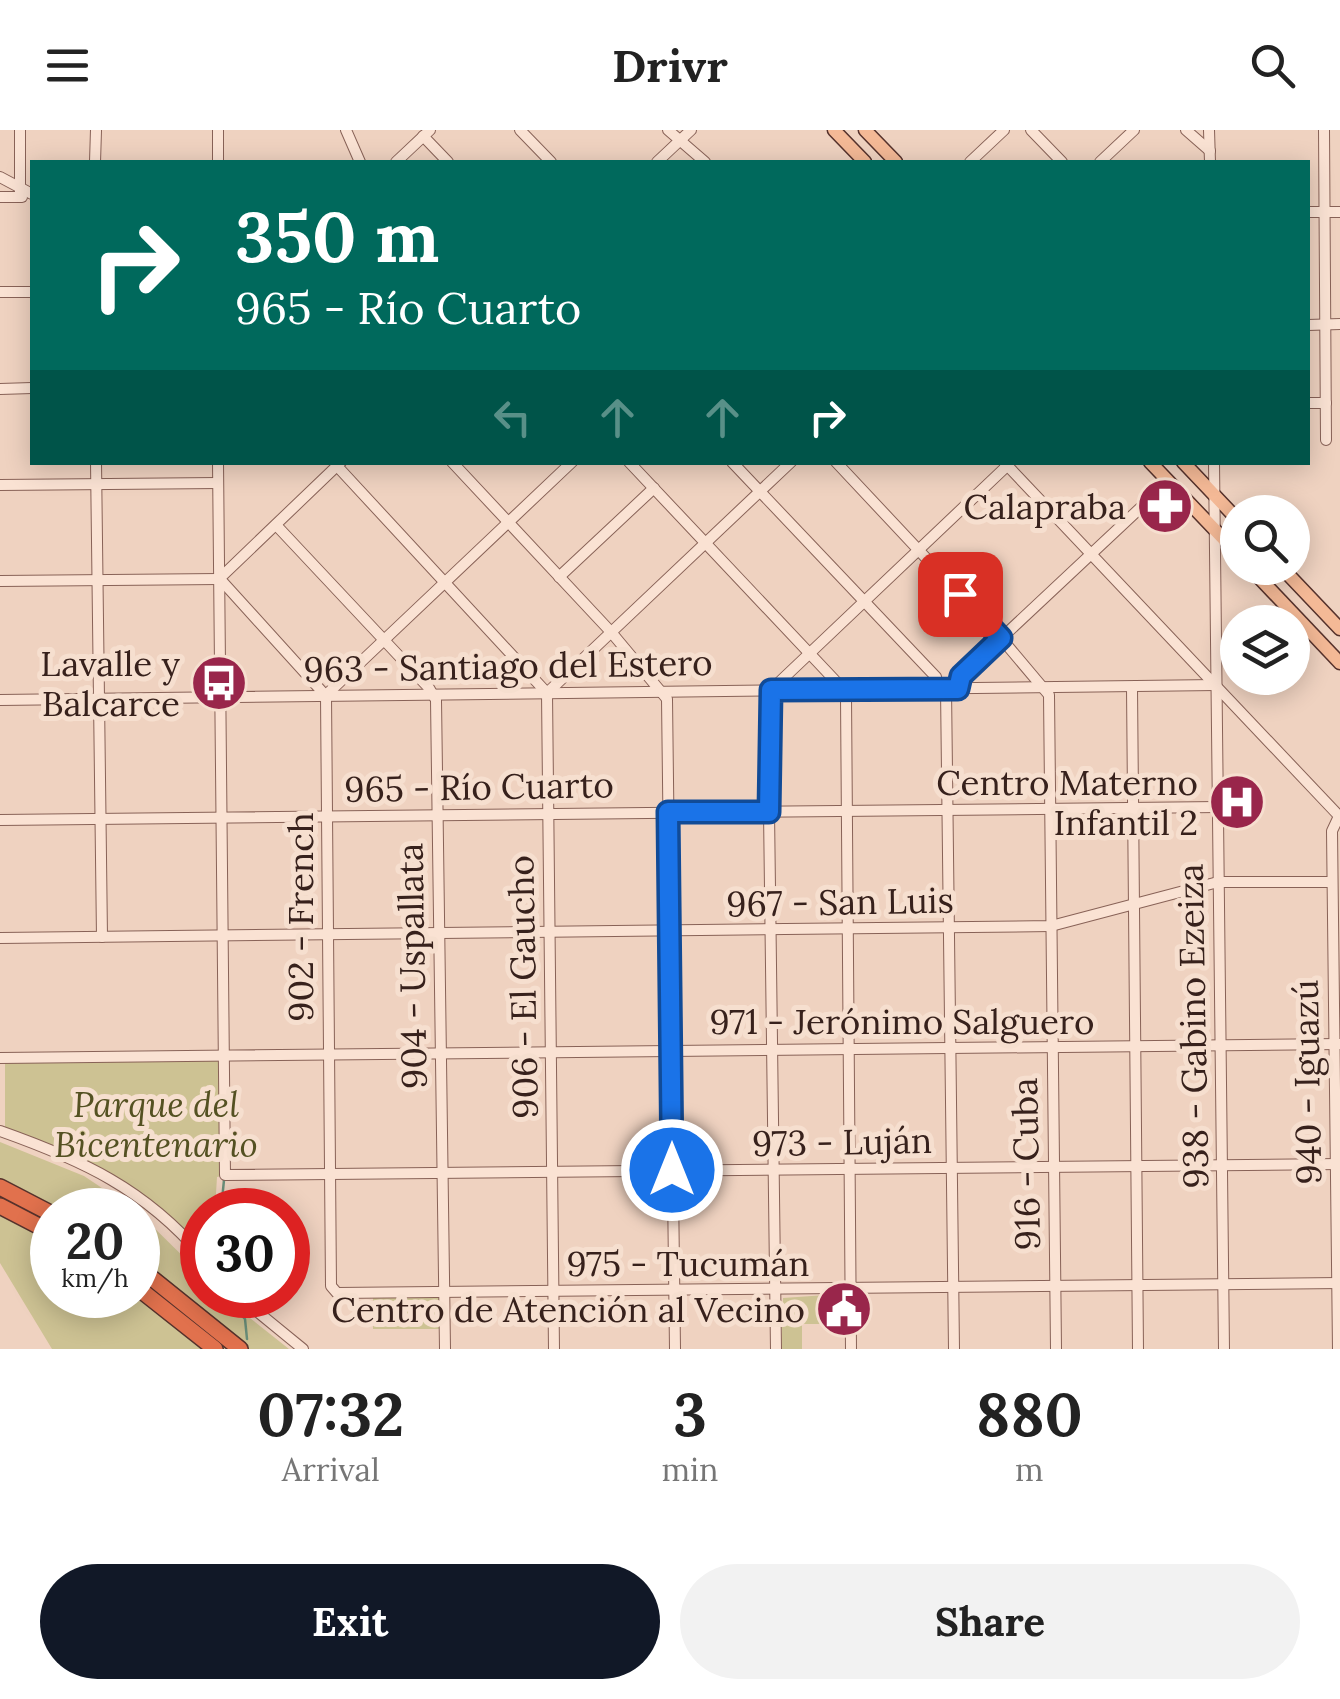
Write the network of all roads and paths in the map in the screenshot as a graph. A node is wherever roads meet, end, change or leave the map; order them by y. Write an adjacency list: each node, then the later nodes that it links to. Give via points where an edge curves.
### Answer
1 (20, 130): 33 (street)
2 (96, 130): 19 (street)
3 (218, 130): 20 (street)
4 (346, 130): 21 (street)
5 (520, 130): 24 (street)
6 (668, 130): 17 (street)
7 (692, 130): 17 (street)
8 (834, 130): 27 (main road)
9 (864, 130): 28 (main road)
10 (1004, 130): 29 (street)
11 (1031, 130): 30 (street)
12 (1134, 130): 31 (street)
13 (1186, 130): 18 (street)
14 (1209, 130): 18 (street)
15 (1324, 130): 36 (street)
16 (427, 133): 22 (street); 23 (street)
17 (682, 139): 25 (street); 26 (street)
18 (1210, 157)
19 (96, 160)
20 (218, 160)
21 (359, 160)
22 (398, 160)
23 (447, 160)
24 (549, 160)
25 (659, 160)
26 (703, 160)
27 (863, 160)
28 (894, 160)
29 (972, 160)
30 (1060, 160)
31 (1102, 160)
32 (0, 177): 33 (street)
33 (26, 193): 34 (street)
34 (0, 197)
35 (1310, 212): 36 (street)
36 (1324, 212): 37 (street); 40 (street)
37 (1340, 212)
38 (0, 292): 39 (street)
39 (30, 292)
40 (1326, 324): 41 (street); 42 (street); 46 (street)
41 (1340, 324)
42 (1310, 325)
43 (30, 388): 44 (street)
44 (0, 389)
45 (1310, 403): 46 (street)
46 (1326, 403): 47 (street)
47 (1326, 440)
48 (96, 465): 64 (street)
49 (218, 465): 65 (street)
50 (338, 465): 72 (street)
51 (340, 465): 82 (street)
52 (456, 465): 71 (street)
53 (569, 465): 71 (street)
54 (633, 465): 67 (street)
55 (735, 465): 68 (street)
56 (788, 465): 68 (street)
57 (839, 465): 76 (street)
58 (1006, 465): 76 (street)
59 (1008, 465): 77 (street)
60 (1153, 465): 63 (main road)
61 (1186, 465): 69 (main road)
62 (1214, 465): 69 (street, 938 - Gabino Ezeiza)
63 (1168, 482): 73 (main road); 77 (street)
64 (97, 484): 65 (street); 66 (street); 80 (street)
65 (218, 484): 79 (street)
66 (0, 485)
67 (654, 488): 75 (street); 78 (street)
68 (760, 492): 75 (street); 85 (street)
69 (1214, 494): 70 (main road); 73 (street, 938 - Gabino Ezeiza)
70 (1220, 500)
71 (508, 524): 78 (street); 82 (street)
72 (276, 525): 79 (street); 89 (street)
73 (1216, 532): 74 (main road); 92 (street, 938 - Gabino Ezeiza)
74 (1220, 536)
75 (706, 543): 87 (street); 90 (street)
76 (918, 550): 85 (street); 88 (street)
77 (1091, 554): 88 (street); 92 (street)
78 (560, 577): 87 (street)
79 (219, 578): 80 (street); 101 (street); 102 (street)
80 (97, 580): 81 (street); 103 (street)
81 (0, 581)
82 (446, 582): 89 (street); 99 (street)
83 (1266, 585): 91 (main road)
84 (1298, 585): 86 (main road)
85 (864, 601): 90 (street); 94 (street)
86 (1340, 629)
87 (611, 632): 98 (street); 99 (street)
88 (1001, 638): 94 (street); 95 (street)
89 (385, 640): 100 (street); 101 (street)
90 (809, 653): 96 (street); 97 (street)
91 (1340, 662)
92 (1216, 685): 93 (street, 963 - Santiago del Estero); 105 (street, 938 - Gabino Ezeiza); 116 (street)
93 (1132, 688): 95 (street, 963 - Santiago del Estero); 107 (street)
94 (948, 689): 95 (street, 963 - Santiago del Estero); 97 (street, 963 - Santiago del Estero); 108 (street)
95 (1047, 689): 106 (street, 916 - Cuba)
96 (771, 690): 97 (street, 963 - Santiago del Estero); 98 (street, 963 - Santiago del Estero); 111 (street)
97 (844, 690): 109 (street)
98 (664, 692): 99 (street, 963 - Santiago del Estero); 110 (street)
99 (547, 694): 100 (street, 963 - Santiago del Estero); 112 (street, 906 - El Gaucho)
100 (434, 695): 101 (street, 963 - Santiago del Estero); 113 (street, 904 - Uspallata)
101 (326, 696): 102 (street, 963 - Santiago del Estero); 114 (street, 902 - French)
102 (222, 698): 103 (street, 963 - Santiago del Estero); 115 (street)
103 (99, 699): 104 (street, 963 - Santiago del Estero); 118 (street)
104 (0, 700)
105 (1218, 807): 107 (street, 965 - Río Cuarto); 119 (street, 938 - Gabino Ezeiza)
106 (1050, 808): 107 (street, 965 - Río Cuarto); 108 (street, 965 - Río Cuarto); 122 (street, 916 - Cuba)
107 (1133, 808): 121 (street)
108 (948, 809): 109 (street, 965 - Río Cuarto); 123 (street)
109 (845, 810): 111 (street, 965 - Río Cuarto); 124 (street)
110 (668, 812): 111 (street, 965 - Río Cuarto); 112 (street, 965 - Río Cuarto); 125 (street)
111 (769, 812): 126 (street)
112 (549, 813): 113 (street, 965 - Río Cuarto); 127 (street, 906 - El Gaucho)
113 (437, 814): 114 (street, 965 - Río Cuarto); 129 (street, 904 - Uspallata)
114 (327, 816): 115 (street, 965 - Río Cuarto); 128 (street, 902 - French)
115 (222, 817): 118 (street, 965 - Río Cuarto); 130 (street)
116 (1340, 817): 120 (street, 940 - Iguazú, via 1332,826)
117 (0, 820): 118 (street, 965 - Río Cuarto)
118 (99, 820): 131 (street)
119 (1218, 882): 120 (street, 967 - San Luis); 121 (street, 967 - San Luis); 134 (street, 938 - Gabino Ezeiza)
120 (1332, 882): 133 (street, 940 - Iguazú)
121 (1133, 906): 122 (street, 967 - San Luis); 136 (street)
122 (1051, 926): 123 (street, 967 - San Luis); 135 (street, 916 - Cuba)
123 (949, 929): 124 (street, 967 - San Luis); 137 (street)
124 (848, 930): 126 (street, 967 - San Luis); 140 (street)
125 (670, 931): 126 (street, 967 - San Luis); 127 (street, 967 - San Luis); 138 (street)
126 (772, 931): 139 (street)
127 (550, 933): 129 (street, 967 - San Luis); 141 (street, 906 - El Gaucho)
128 (327, 934): 129 (street, 967 - San Luis); 130 (street, 967 - San Luis); 143 (street, 902 - French)
129 (440, 934): 142 (street, 904 - Uspallata)
130 (222, 936): 131 (street, 967 - San Luis); 144 (street)
131 (102, 937): 132 (street, 967 - San Luis)
132 (0, 938)
133 (1337, 1044): 134 (street, 971 - Jerónimo Salguero); 147 (street, 940 - Iguazú)
134 (1220, 1045): 136 (street, 971 - Jerónimo Salguero); 148 (street, 938 - Gabino Ezeiza)
135 (1052, 1047): 136 (street, 971 - Jerónimo Salguero); 137 (street, 971 - Jerónimo Salguero); 150 (street, 916 - Cuba)
136 (1136, 1047): 149 (street)
137 (951, 1049): 140 (street, 971 - Jerónimo Salguero); 151 (street)
138 (671, 1050): 139 (street, 971 - Jerónimo Salguero); 141 (street, 971 - Jerónimo Salguero); 152 (street)
139 (773, 1050): 140 (street, 971 - Jerónimo Salguero); 154 (street)
140 (849, 1050): 153 (street)
141 (551, 1052): 142 (street, 971 - Jerónimo Salguero); 155 (street, 906 - El Gaucho)
142 (441, 1053): 143 (street, 971 - Jerónimo Salguero); 157 (street, 904 - Uspallata)
143 (328, 1055): 144 (street, 971 - Jerónimo Salguero); 156 (street, 902 - French)
144 (225, 1056): 145 (street, 971 - Jerónimo Salguero); 156 (street, 973 - Luján, via 225,1176)
145 (0, 1058)
146 (0, 1130): 162 (street, via 106,1174)
147 (1338, 1164): 148 (street, 973 - Luján); 163 (street, 940 - Iguazú)
148 (1222, 1165): 149 (street, 973 - Luján); 166 (street, 938 - Gabino Ezeiza)
149 (1138, 1166): 150 (street, 973 - Luján); 165 (street)
150 (1054, 1167): 151 (street, 973 - Luján); 167 (street, 916 - Cuba)
151 (951, 1168): 153 (street, 973 - Luján); 168 (street)
152 (672, 1170): 154 (street, 973 - Luján); 155 (street, 973 - Luján); 170 (street)
153 (849, 1170): 154 (street, 973 - Luján); 169 (street)
154 (774, 1171): 171 (street)
155 (552, 1172): 157 (street, 973 - Luján); 173 (street, 906 - El Gaucho)
156 (330, 1174): 157 (street, 973 - Luján); 174 (street, 902 - French, via 331,1286)
157 (442, 1174): 172 (street, 904 - Uspallata)
158 (0, 1187): 159 (highway)
159 (30, 1203)
160 (0, 1206): 161 (highway)
161 (30, 1222)
162 (180, 1234)
163 (1339, 1283): 166 (street, 975 - Tucumán); 189 (street, 940 - Iguazú)
164 (160, 1285): 178 (highway)
165 (1138, 1285): 166 (street, 975 - Tucumán); 167 (street, 975 - Tucumán); 187 (street)
166 (1222, 1285): 188 (street, 938 - Gabino Ezeiza)
167 (1055, 1286): 168 (street, 975 - Tucumán); 186 (street, 916 - Cuba)
168 (953, 1287): 169 (street, 975 - Tucumán); 185 (street)
169 (850, 1289): 171 (street, 975 - Tucumán); 184 (street)
170 (674, 1290): 171 (street, 975 - Tucumán); 173 (street, 975 - Tucumán); 182 (street)
171 (775, 1290): 183 (street)
172 (444, 1292): 173 (street, 975 - Tucumán); 174 (street, 975 - Tucumán); 180 (street, 904 - Uspallata)
173 (553, 1292): 181 (street, 906 - El Gaucho)
174 (337, 1293)
175 (160, 1305): 177 (highway)
176 (265, 1318): 179 (street)
177 (216, 1349)
178 (240, 1349)
179 (302, 1349)
180 (445, 1349)
181 (554, 1349)
182 (675, 1349)
183 (776, 1349)
184 (851, 1349)
185 (954, 1349)
186 (1056, 1349)
187 (1138, 1349)
188 (1224, 1349)
189 (1338, 1349)

